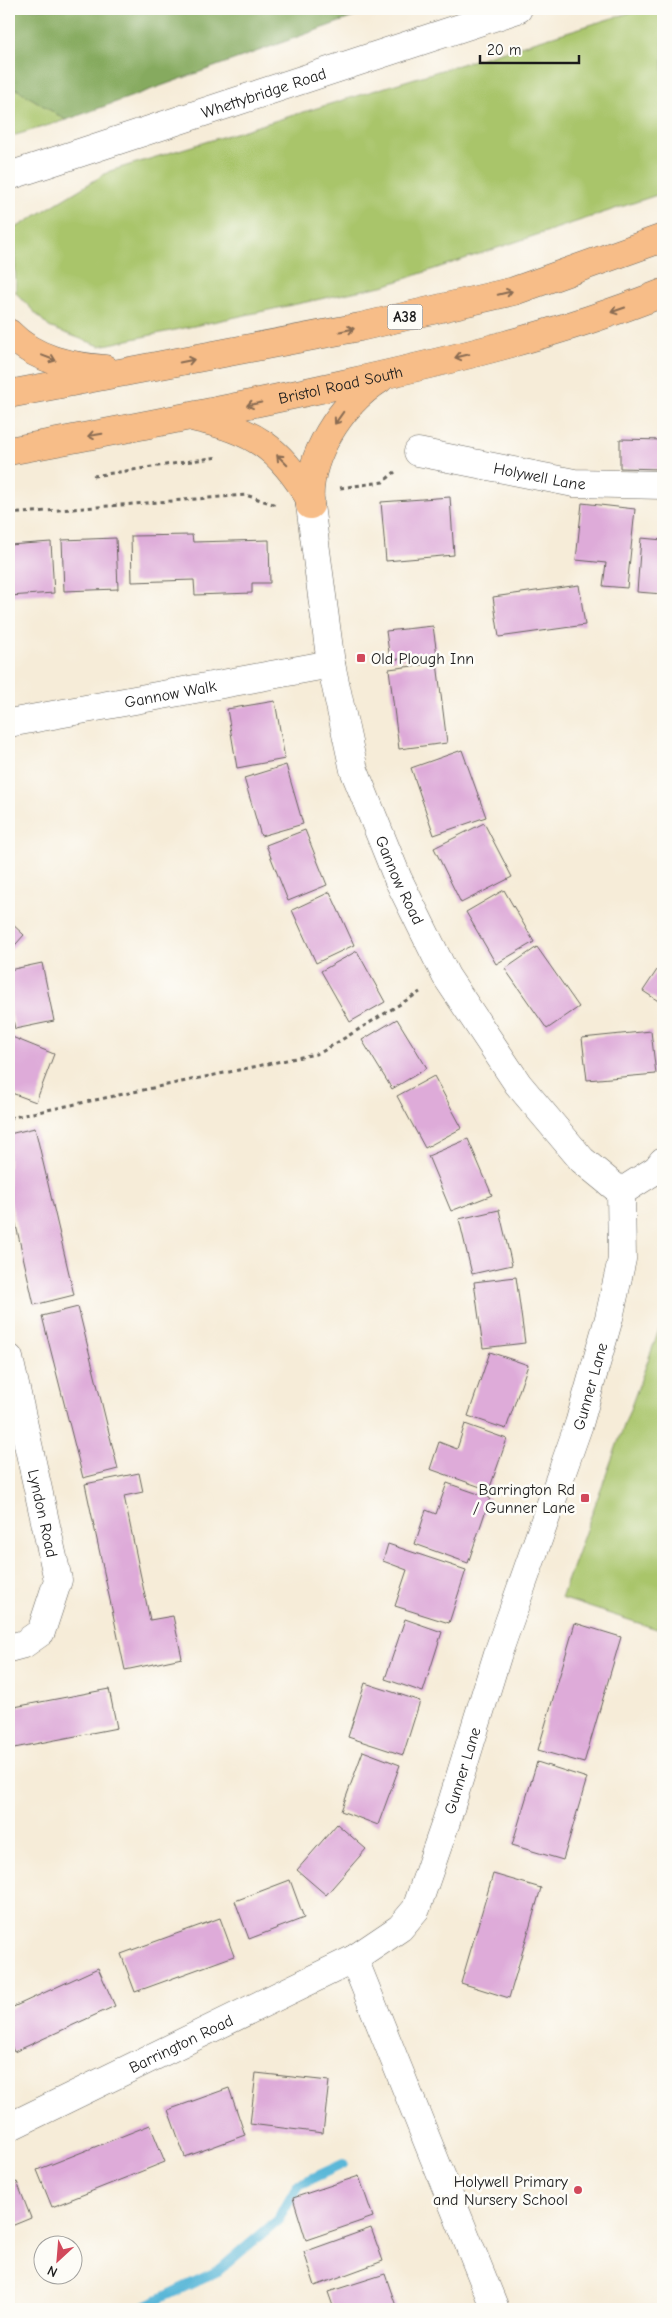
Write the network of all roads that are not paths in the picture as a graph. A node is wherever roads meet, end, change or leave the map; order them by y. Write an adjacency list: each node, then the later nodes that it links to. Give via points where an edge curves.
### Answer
1 (518, 9): 2 (street, Whettybridge Road)
2 (9, 176)
3 (663, 238): 6 (highway, A38, one-way to 3, via 360,327 514,291)
4 (663, 293): 7 (highway, Bristol Road South, one-way to 7, via 518,342)
5 (9, 333): 6 (highway, one-way to 6, via 31,351 52,360 79,366)
6 (139, 370): 8 (highway, A38)
7 (388, 374): 9 (highway, Bristol Road South, one-way to 9); 13 (highway, one-way to 13, via 354,398 339,416 320,454)
8 (9, 394)
9 (192, 418): 10 (highway, Bristol Road South, one-way to 10); 13 (highway, one-way to 9, via 282,458 263,443 218,423)
10 (9, 451)
11 (418, 452): 12 (street, Holywell Lane, via 574,483)
12 (663, 485)
13 (310, 502): 14 (street, Gannow Road)
14 (330, 664): 15 (street, Gannow Walk); 17 (street, Gannow Road, via 354,770 398,879 446,976 518,1084 582,1160)
15 (9, 724)
16 (663, 1161): 17 (street, via 657,1169)
17 (621, 1192): 20 (street, Gunner Lane, via 622,1259 609,1318 578,1424 498,1654 416,1909 400,1928)
18 (9, 1358): 19 (street, Lyndon Road, via 58,1580 41,1632 24,1644)
19 (9, 1648)
20 (354, 1959): 21 (street, Barrington Road); 22 (street)
21 (9, 2127)
22 (495, 2309)

